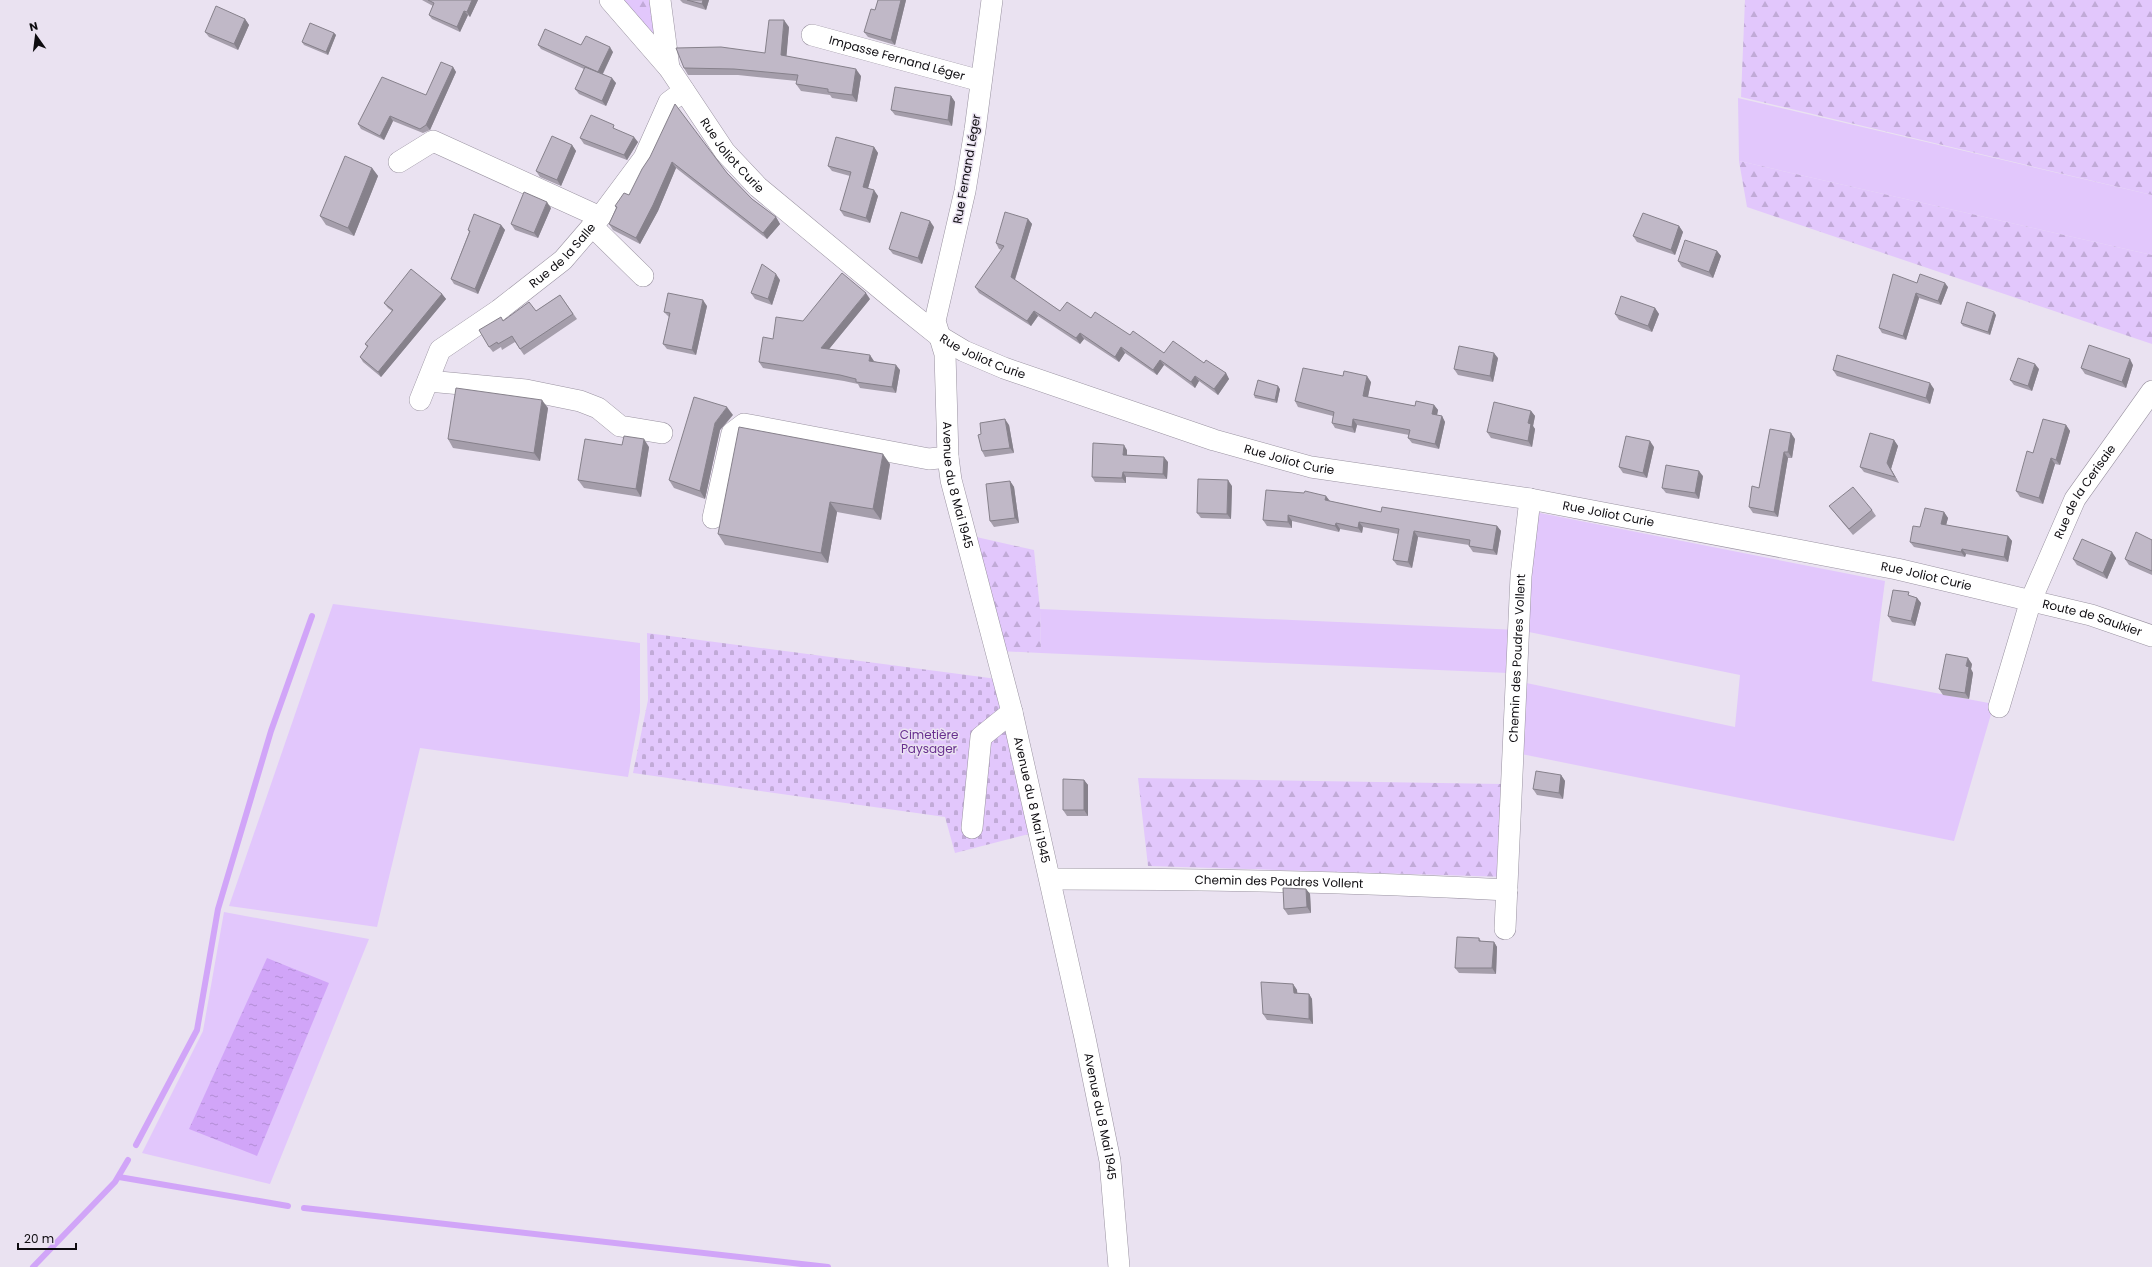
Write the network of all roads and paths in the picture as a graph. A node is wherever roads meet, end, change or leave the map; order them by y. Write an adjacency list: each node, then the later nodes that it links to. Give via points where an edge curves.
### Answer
1 (611, 0): 5 (street, Rue Joliot Curie)
2 (660, 0): 5 (street)
3 (992, 0): 6 (street, Rue Fernand Léger)
4 (812, 35): 6 (street, Impasse Fernand Léger)
5 (669, 68): 7 (street, Rue Joliot Curie)
6 (981, 81): 11 (street, Rue Fernand Léger, via 965,191 935,321)
7 (684, 91): 9 (street, Rue de la Salle, via 669,102 644,158); 11 (street, Rue Joliot Curie, via 725,152 758,187)
8 (399, 162): 9 (street, via 433,141)
9 (596, 222): 10 (street); 13 (street, Rue de la Salle, via 562,260 499,310 440,350 424,390 526,390 580,401 598,408 620,426)
10 (643, 276)
11 (940, 336): 14 (street, Avenue du 8 Mai 1945, via 945,354); 15 (street, Rue Joliot Curie, via 964,351 1004,368 1214,440 1311,467)
12 (2152, 391): 17 (street, Rue de la Cerisaie, via 2075,499)
13 (662, 433)
14 (948, 457): 16 (street, via 929,459 744,424 732,433); 20 (street, Avenue du 8 Mai 1945, via 951,480)
15 (1530, 499): 17 (street, Rue Joliot Curie, via 1897,569); 23 (street, Chemin des Poudres Vollent, via 1521,576)
16 (713, 518)
17 (2031, 600): 18 (street, Route de Saulxier, via 2091,615); 19 (street, Rue de la Cerisaie)
18 (2152, 636)
19 (1999, 707)
20 (1012, 712): 21 (street, via 981,737); 22 (street, Avenue du 8 Mai 1945)
21 (972, 828)
22 (1051, 879): 23 (street, Chemin des Poudres Vollent, via 1394,884); 25 (street, Avenue du 8 Mai 1945, via 1110,1161)
23 (1507, 890): 24 (street, Chemin des Poudres Vollent)
24 (1505, 929)
25 (1119, 1267)

